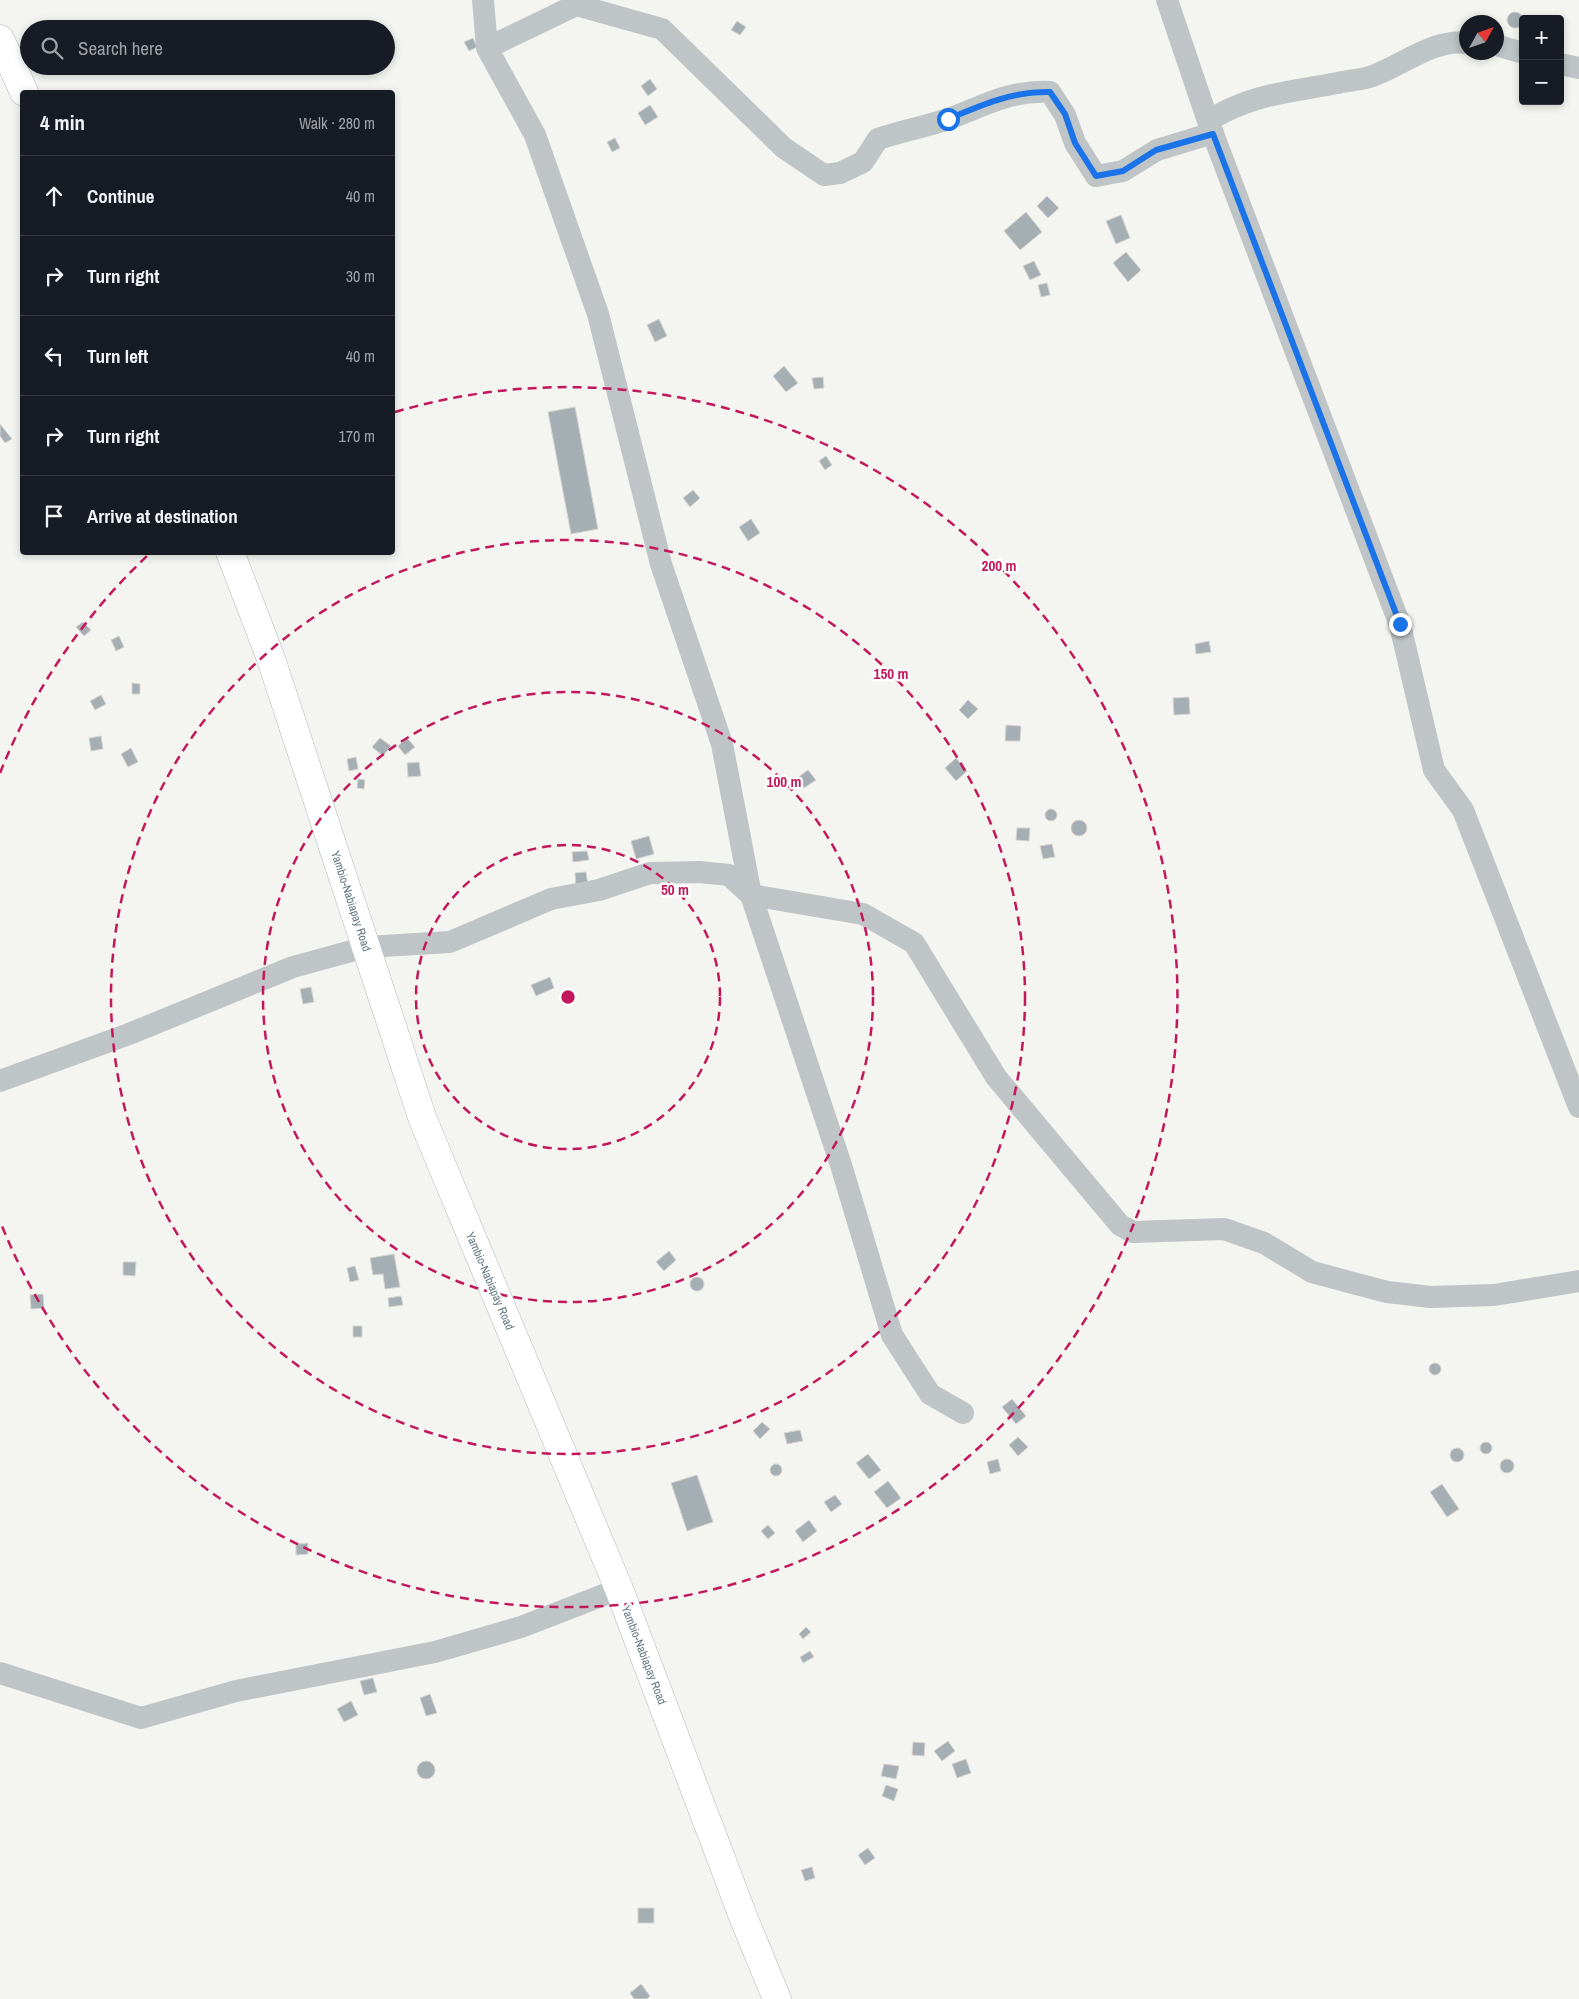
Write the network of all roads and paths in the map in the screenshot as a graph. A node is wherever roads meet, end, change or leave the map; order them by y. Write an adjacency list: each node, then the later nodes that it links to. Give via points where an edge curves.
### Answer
1 (483, 0): 5 (street)
2 (1167, 0): 11 (street)
3 (0, 39): 10 (main road)
4 (1459, 42): 11 (street, via 1452,41 1405,59 1374,76 1262,96 1229,108)
5 (487, 48): 11 (street, via 576,5 662,29 784,148 824,175 840,173 863,162 878,139 948,119 995,99 1032,92 1050,92 1065,114 1075,143 1096,176 1123,171 1156,150); 13 (street, via 535,135 598,314 660,564 722,744)
6 (1504, 48): 7 (street)
7 (1519, 52)
8 (1564, 65): 9 (street)
9 (1579, 68)
10 (23, 90)
11 (1210, 127): 16 (street, via 1400,624 1434,770 1463,810)
12 (231, 555): 14 (main road, Yambio-Nabiapay Road, via 270,656)
13 (751, 895): 14 (street, via 729,875 650,873 599,890 550,899 450,942); 17 (street, via 863,914 914,942 996,1077 1120,1225 1133,1232 1224,1229 1264,1243 1312,1272 1387,1292 1431,1297 1494,1295); 18 (street, via 841,1165 892,1335 930,1394)
14 (366, 947): 15 (street, via 293,967 129,1034); 19 (main road, Yambio-Nabiapay Road, via 423,1120)
15 (0, 1081)
16 (1579, 1107)
17 (1579, 1281)
18 (963, 1413)
19 (619, 1589): 20 (street, via 521,1627 435,1652 236,1691 141,1718); 21 (main road, Yambio-Nabiapay Road)
20 (0, 1673)
21 (777, 1999)

